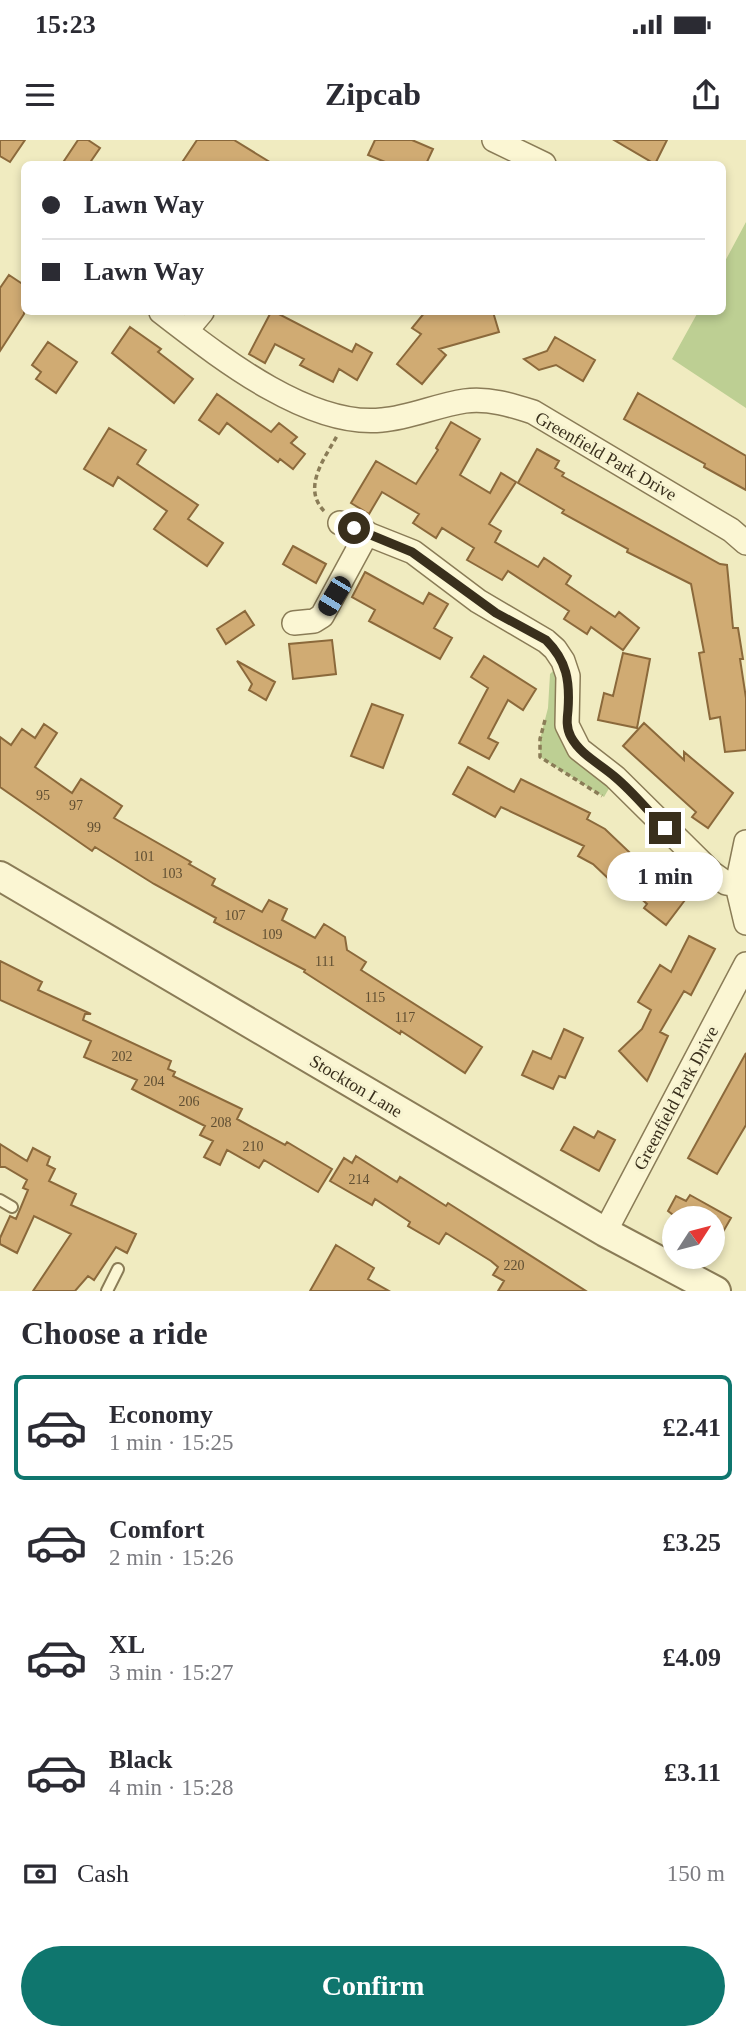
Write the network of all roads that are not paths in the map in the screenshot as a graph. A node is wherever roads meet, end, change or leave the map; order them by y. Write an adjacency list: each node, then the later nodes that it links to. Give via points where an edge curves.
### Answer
1 (494, 140): 2 (street)
2 (538, 161)
3 (165, 315): 5 (street, Greenfield Park Drive)
4 (199, 315): 5 (street)
5 (186, 331): 8 (street, Greenfield Park Drive, via 241,370 300,403 346,420 385,420 466,401 506,404 543,418)
6 (340, 523): 7 (street)
7 (367, 533): 9 (street, via 322,616); 12 (street, via 412,552 487,607 546,640 563,661 568,676 567,725 579,749 615,777 712,873)
8 (746, 543)
9 (294, 623)
10 (746, 842): 12 (street)
11 (0, 876): 17 (street, Stockton Lane)
12 (737, 885): 13 (street)
13 (746, 923)
14 (746, 964): 17 (street, Greenfield Park Drive)
15 (0, 1200): 16 (lane)
16 (12, 1207)
17 (605, 1232): 20 (street, Stockton Lane)
18 (118, 1269): 19 (lane)
19 (107, 1291)
20 (716, 1291)

